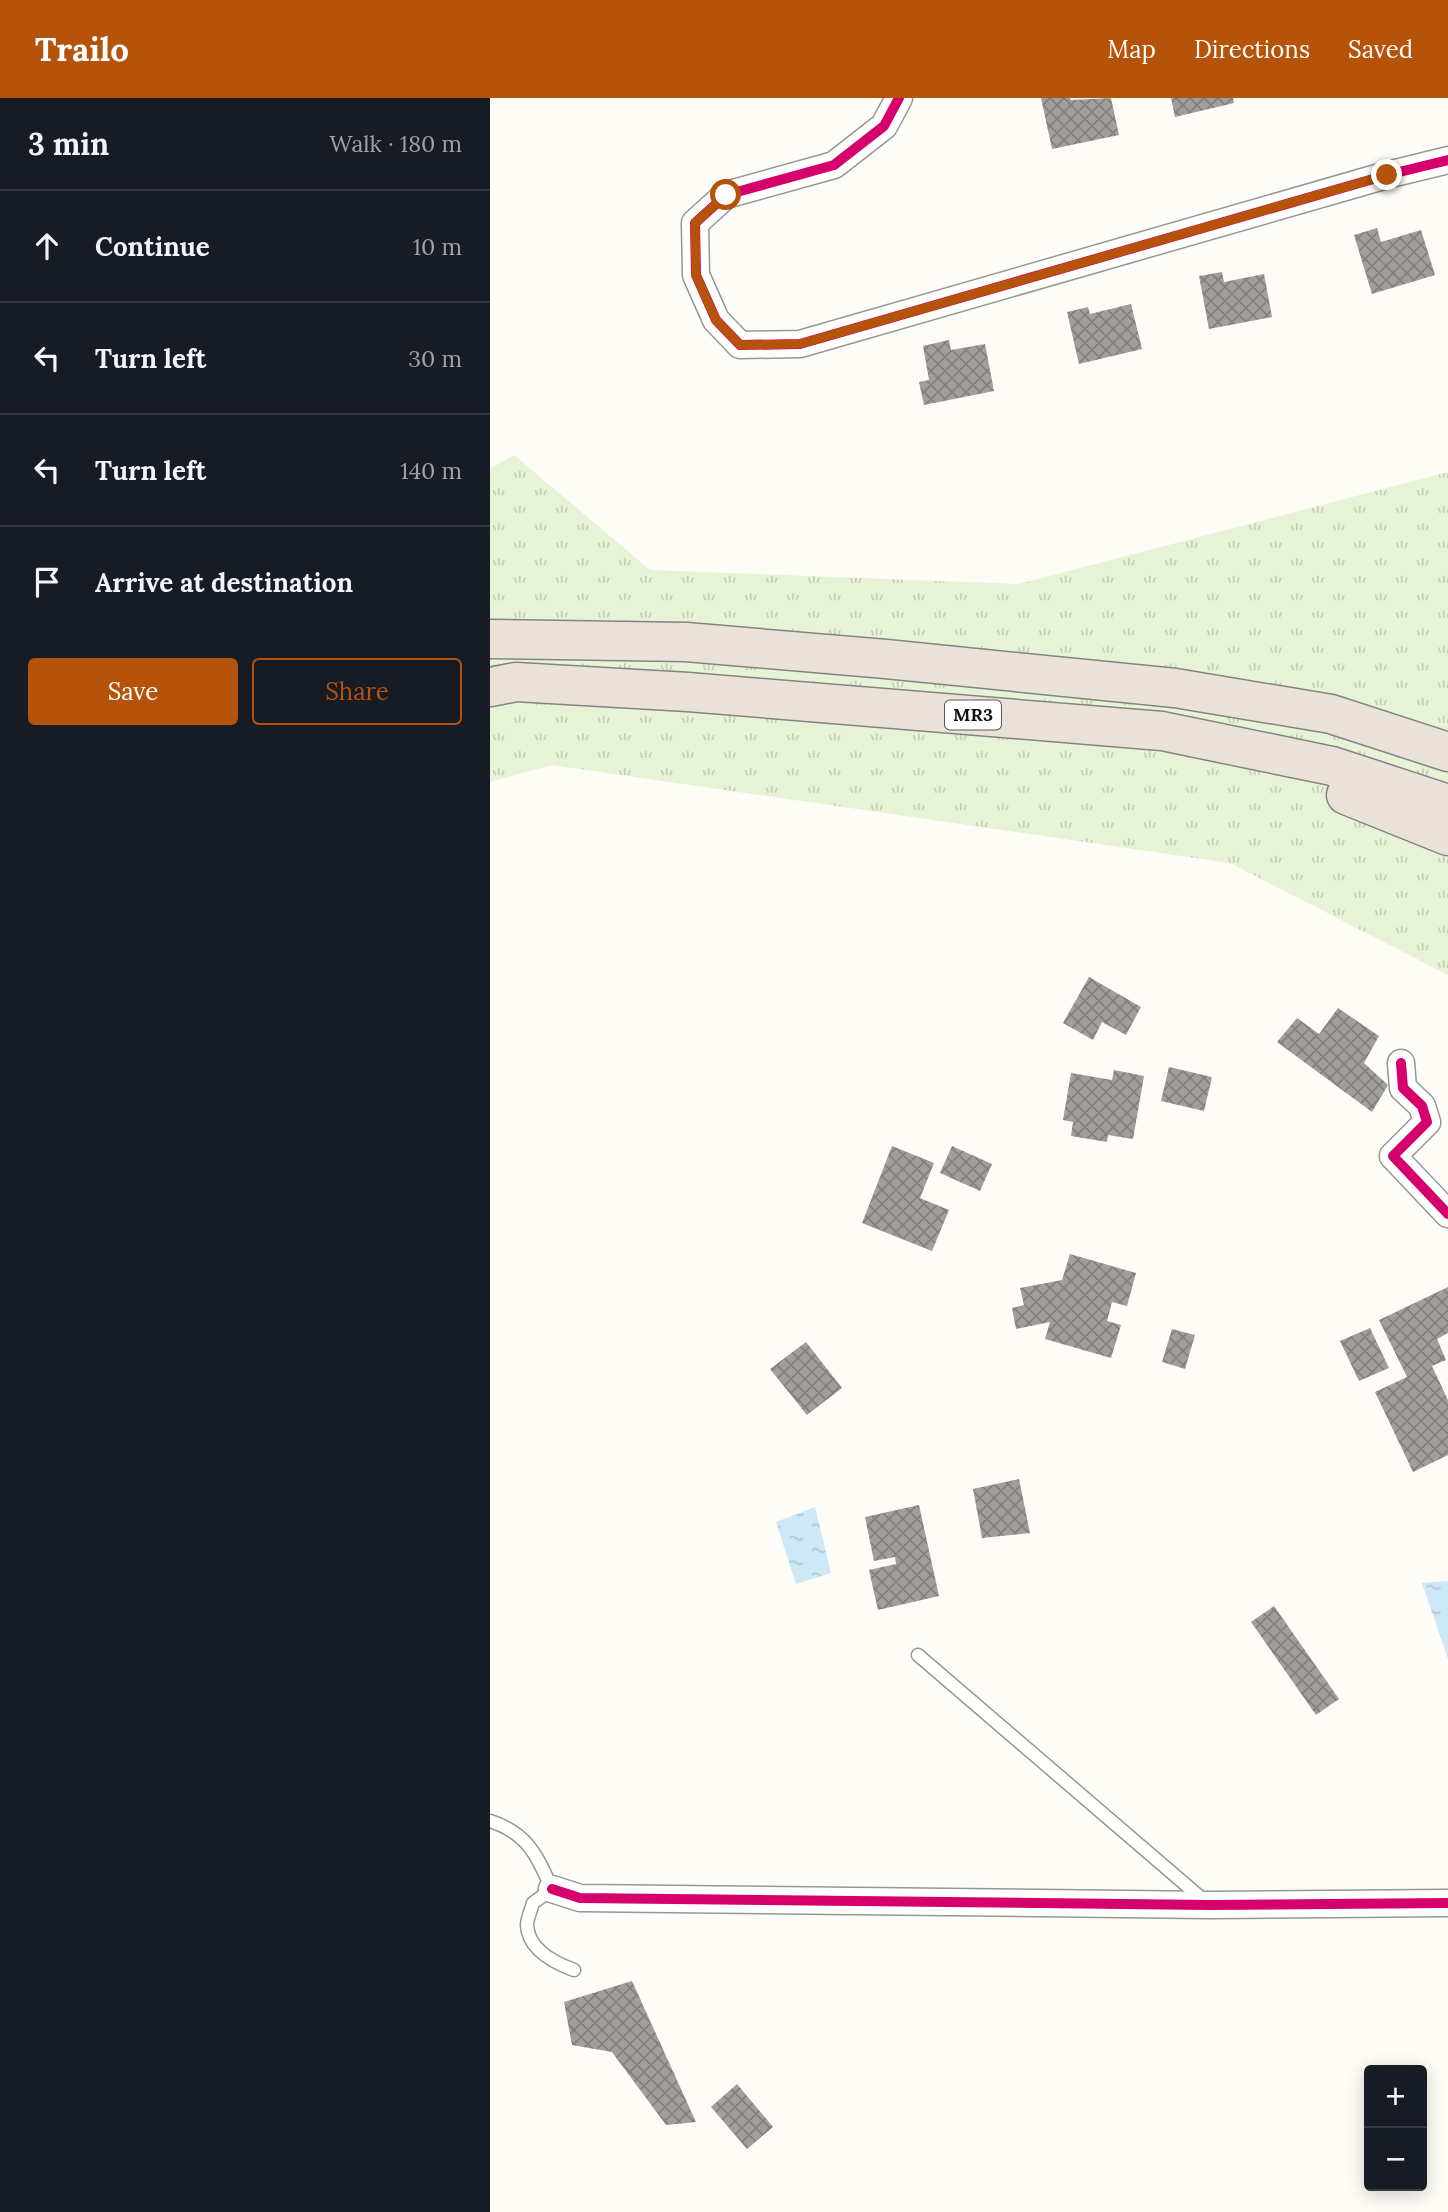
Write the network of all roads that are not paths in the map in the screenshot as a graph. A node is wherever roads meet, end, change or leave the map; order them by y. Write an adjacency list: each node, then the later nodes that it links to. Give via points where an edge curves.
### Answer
1 (899, 98): 2 (street, via 884,126 834,165 726,195 695,223 696,275 716,320 740,345 800,344)
2 (1448, 160)
3 (490, 639): 6 (highway, via 686,642 1175,688 1331,714)
4 (490, 687): 5 (highway, MR3, via 516,682)
5 (939, 712): 7 (highway, MR3, via 1161,731 1332,766); 8 (highway, via 1343,794)
6 (1448, 752)
7 (1448, 804)
8 (1448, 836)
9 (1401, 1063): 10 (street, via 1404,1088 1422,1105 1427,1122 1393,1156)
10 (1448, 1214)
11 (918, 1655): 15 (lane)
12 (490, 1821): 13 (lane, via 505,1826 534,1850)
13 (552, 1889): 15 (street, via 580,1898); 16 (lane, via 533,1903 527,1926 535,1946)
14 (1448, 1903): 15 (street)
15 (1210, 1905)
16 (575, 1970)

